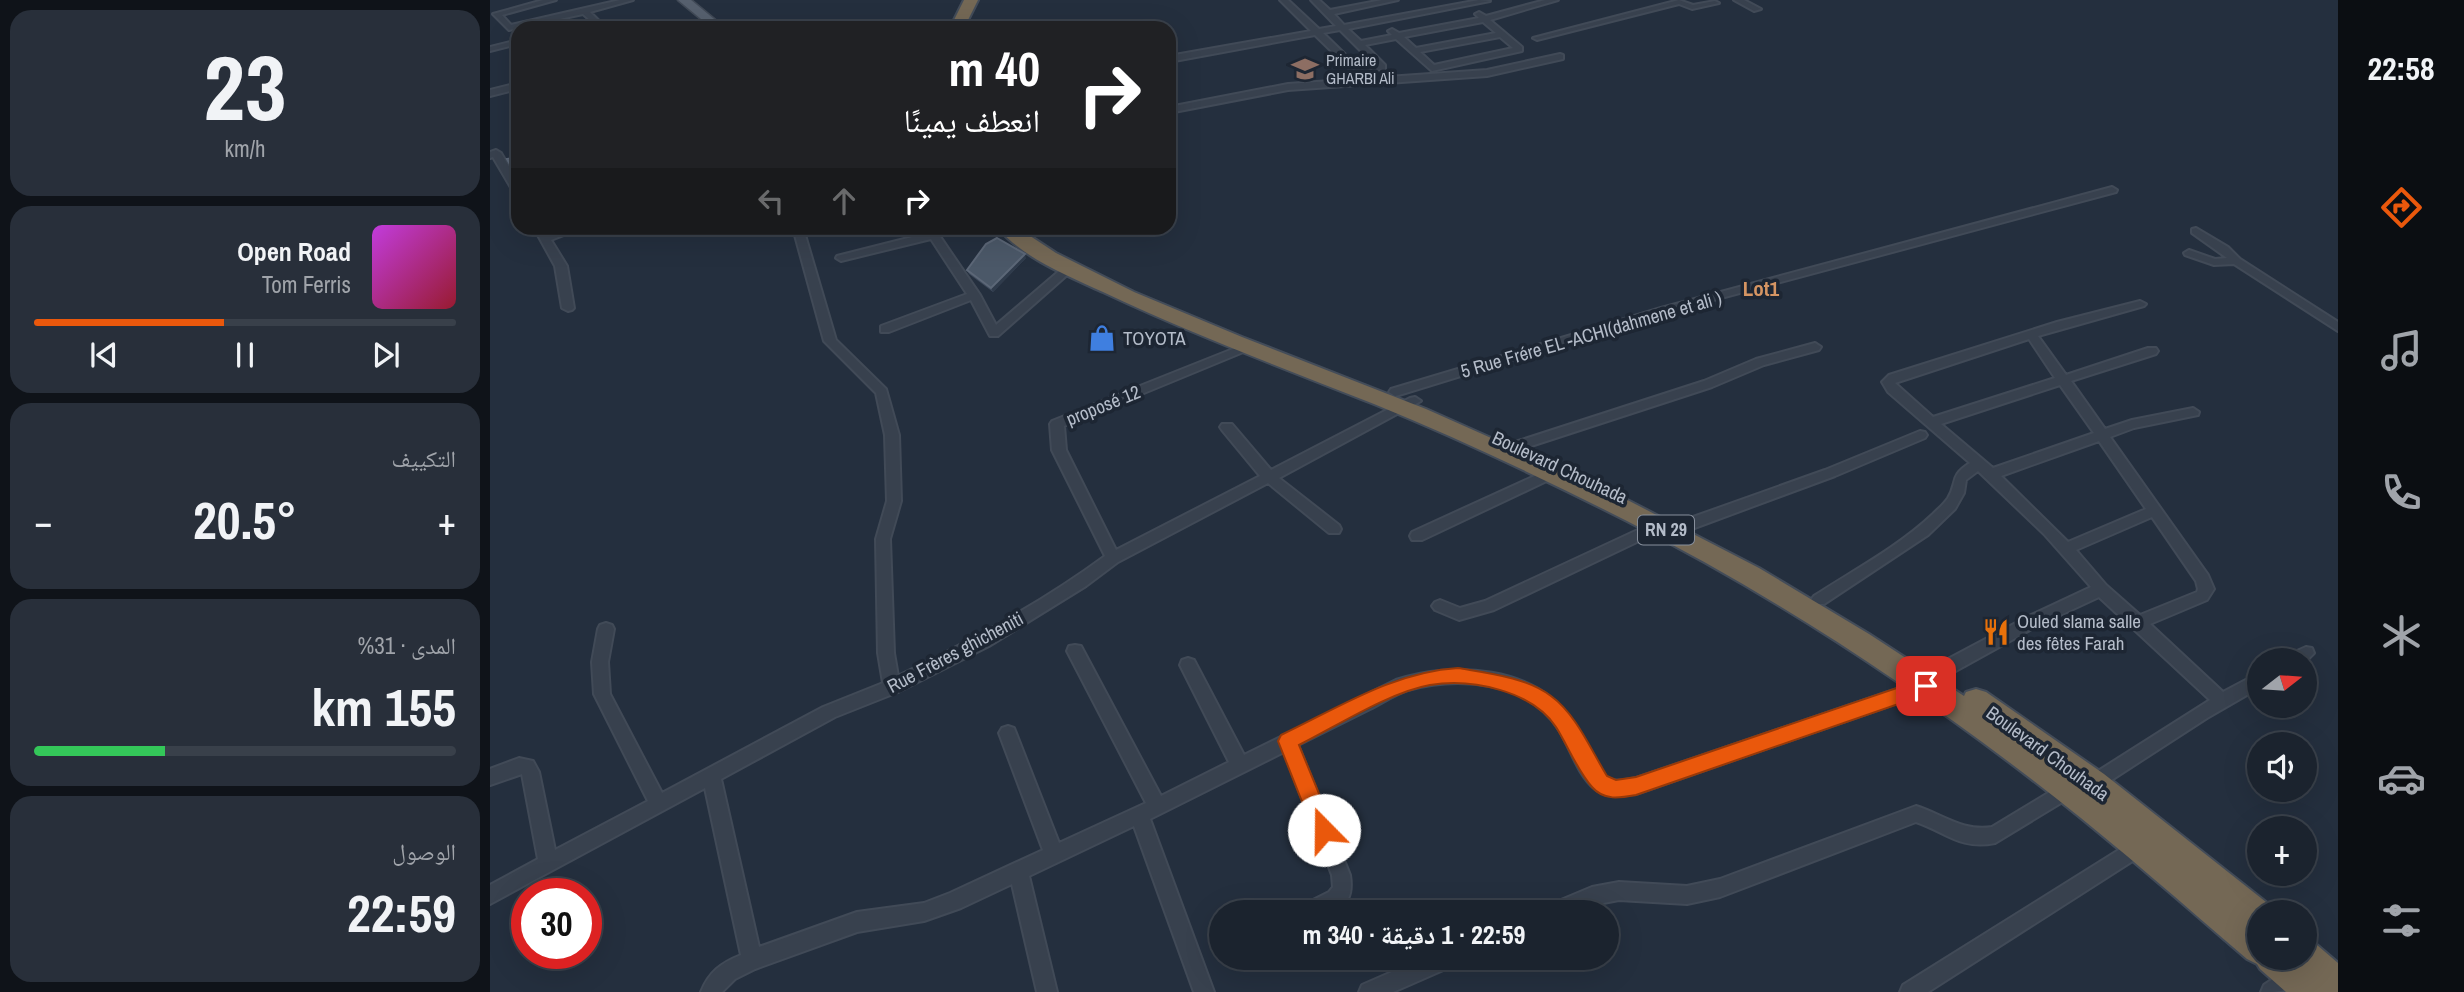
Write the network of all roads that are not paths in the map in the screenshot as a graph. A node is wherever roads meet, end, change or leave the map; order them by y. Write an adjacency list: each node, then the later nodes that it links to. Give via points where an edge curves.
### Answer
1 (552, 0): 25 (street, via 497,14)
2 (629, 0): 15 (street)
3 (684, 0): 21 (main road)
4 (959, 0): 22 (highway)
5 (971, 0): 23 (highway)
6 (1284, 0): 26 (street)
7 (1315, 0): 16 (street)
8 (1394, 0): 16 (street)
9 (1555, 0): 17 (street)
10 (1738, 0): 14 (street)
11 (1486, 1): 12 (street)
12 (1465, 2): 17 (street); 18 (street)
13 (1715, 3): 29 (street, via 1692,7 1680,2)
14 (1757, 9)
15 (584, 11): 19 (street); 20 (street)
16 (1328, 13): 24 (street)
17 (1484, 19): 27 (street); 28 (street)
18 (1381, 20): 24 (street); 28 (street)
19 (540, 21)
20 (595, 21)
21 (710, 21)
22 (948, 21)
23 (960, 21)
24 (1343, 27): 26 (street); 31 (street)
25 (511, 28)
26 (1315, 32): 35 (street); 36 (street, via 1356,71)
27 (1502, 34): 33 (street); 37 (street, via 1519,49)
28 (1397, 36): 31 (street); 33 (street)
29 (1537, 38)
30 (511, 44): 32 (street)
31 (1359, 44): 36 (street)
32 (490, 49)
33 (1414, 51): 37 (street)
34 (1560, 57): 38 (street, via 1487,73)
35 (1176, 58)
36 (1382, 67): 39 (street)
37 (1432, 68): 38 (street)
38 (1442, 77): 39 (street)
39 (1394, 79): 42 (street, via 1288,87)
40 (511, 88): 41 (street)
41 (490, 93)
42 (1176, 109)
43 (490, 155): 44 (street, via 496,153)
44 (511, 179)
45 (2112, 190): 67 (street, 5 Rue Frére EL -ACHI(dahmene et ali ), via 1665,310)
46 (2196, 231): 55 (street)
47 (543, 235): 59 (street, via 561,267)
48 (800, 235): 92 (street, via 830,341 882,392 892,435 894,500 883,539 886,653)
49 (919, 235): 54 (street)
50 (936, 235): 57 (street)
51 (1018, 235): 56 (highway, RN 29)
52 (1041, 235): 67 (highway, Boulevard Chouhada / RN 29, via 1129,284)
53 (2189, 253): 55 (street, via 2214,262)
54 (841, 258)
55 (2235, 261): 60 (street)
56 (1069, 268): 57 (street, via 994,333); 64 (highway, RN 29)
57 (974, 295): 61 (street)
58 (2140, 304): 62 (street)
59 (568, 308)
60 (2338, 327)
61 (885, 329)
62 (2031, 334): 66 (street); 69 (street, via 1888,382)
63 (1815, 347): 73 (street)
64 (1247, 348): 67 (highway, RN 29); 83 (street, proposé 12, via 1057,424 1059,450)
65 (2152, 351): 66 (street)
66 (2063, 379): 69 (street); 72 (street)
67 (1404, 400): 73 (highway, Boulevard Chouhada / RN 29); 75 (highway, RN 29); 76 (street, Rue Frères ghicheniti)
68 (2193, 412): 72 (street)
69 (1932, 422): 74 (street)
70 (1227, 427): 76 (street)
71 (1920, 435): 79 (street)
72 (2104, 435): 74 (street); 77 (street)
73 (1517, 446): 79 (highway, Boulevard Chouhada / RN 29)
74 (1985, 469): 82 (street); 85 (street, via 1964,471 1952,503 1932,521)
75 (1550, 474): 78 (highway, RN 29); 81 (street)
76 (1269, 477): 80 (street); 83 (street, Rue Frères ghicheniti)
77 (2156, 510): 82 (street); 87 (street, via 2206,589 2202,596)
78 (1657, 526): 86 (street, via 1489,606 1459,614); 91 (highway, RN 29)
79 (1684, 526): 85 (highway, Boulevard Chouhada / RN 29)
80 (1334, 529)
81 (1417, 536)
82 (2065, 549): 84 (street)
83 (1113, 558): 92 (street, Rue Frères ghicheniti, via 983,642)
84 (2101, 589): 87 (street); 91 (street, via 2033,621)
85 (1819, 600): 91 (highway, Boulevard Chouhada / RN 29)
86 (1440, 606)
87 (2137, 623): 94 (street)
88 (606, 629): 101 (street, via 600,662 602,694)
89 (1075, 651): 102 (street)
90 (1188, 665): 97 (street)
91 (1932, 680): 96 (street, via 1614,790 1600,782 1561,719 1543,700 1501,682 1468,677 1431,677 1402,685); 100 (highway, RN 29)
92 (892, 687): 98 (street, Rue Frères ghicheniti, via 829,712)
93 (2247, 687): 94 (street)
94 (2222, 701): 100 (street)
95 (1008, 733): 104 (street)
96 (1288, 741): 97 (street); 108 (street, via 1341,875 1343,890)
97 (1240, 764): 102 (street)
98 (711, 775): 101 (street, Rue Frères ghicheniti); 112 (street)
99 (490, 777): 105 (street, via 527,766)
100 (2081, 787): 103 (highway, RN 29); 109 (street, via 1982,839 1956,835 1916,814 1720,888 1687,895 1619,891); 110 (highway, Boulevard Chouhada / RN 29)
101 (658, 802): 105 (street, Rue Frères ghicheniti)
102 (1148, 811): 104 (street); 118 (street)
103 (2138, 847): 111 (highway, RN 29); 120 (street)
104 (1054, 854): 106 (street)
105 (548, 863): 107 (street, Rue Frères ghicheniti)
106 (1018, 871): 112 (street, via 924,912 857,922); 117 (street)
107 (490, 895)
108 (1334, 900)
109 (1583, 900)
110 (2247, 909)
111 (2247, 937)
112 (752, 960): 116 (street, via 727,971)
113 (1420, 970): 119 (street)
114 (2291, 975): 115 (highway)
115 (2338, 986)
116 (711, 992)
117 (1047, 992)
118 (1204, 992)
119 (1368, 992)
120 (1910, 992)

